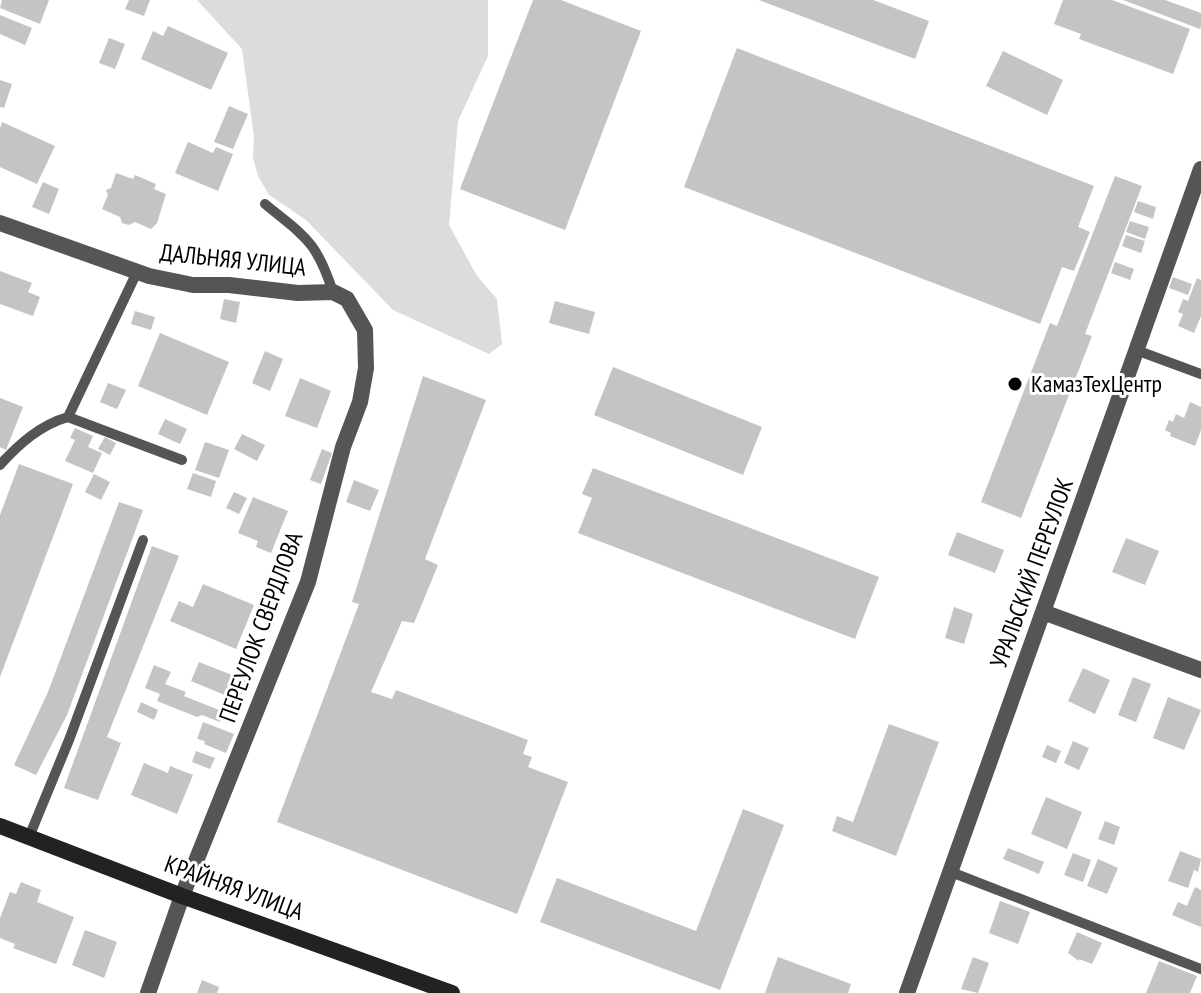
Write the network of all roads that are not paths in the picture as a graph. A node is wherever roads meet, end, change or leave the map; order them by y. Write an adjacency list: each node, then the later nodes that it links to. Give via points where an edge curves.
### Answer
1 (1201, 169): 6 (street, УРАЛЬСКИЙ ПЕРЕУЛОК)
2 (265, 204): 5 (lane, via 317,250)
3 (0, 223): 4 (street, ДАЛЬНЯЯ УЛИЦА)
4 (137, 272): 5 (street, ДАЛЬНЯЯ УЛИЦА, via 193,285); 9 (lane)
5 (333, 292): 7 (street, ДАЛЬНЯЯ УЛИЦА, via 347,299 365,330)
6 (1136, 350): 8 (lane); 13 (street, УРАЛЬСКИЙ ПЕРЕУЛОК)
7 (366, 368): 18 (street, ПЕРЕУЛОК СВЕРДЛОВА, via 308,582)
8 (1201, 374)
9 (68, 417): 10 (lane); 11 (lane, via 28,437)
10 (182, 460)
11 (0, 465)
12 (143, 540): 16 (lane)
13 (1043, 612): 14 (street); 17 (street, УРАЛЬСКИЙ ПЕРЕУЛОК)
14 (1201, 670)
15 (0, 826): 16 (main road, КРАЙНЯЯ УЛИЦА)
16 (29, 837): 18 (main road, КРАЙНЯЯ УЛИЦА)
17 (951, 872): 19 (lane); 22 (street, УРАЛЬСКИЙ ПЕРЕУЛОК)
18 (182, 896): 20 (street, ПЕРЕУЛОК СВЕРДЛОВА); 21 (main road, КРАЙНЯЯ УЛИЦА)
19 (1201, 969)
20 (148, 993)
21 (452, 993)
22 (907, 993)

